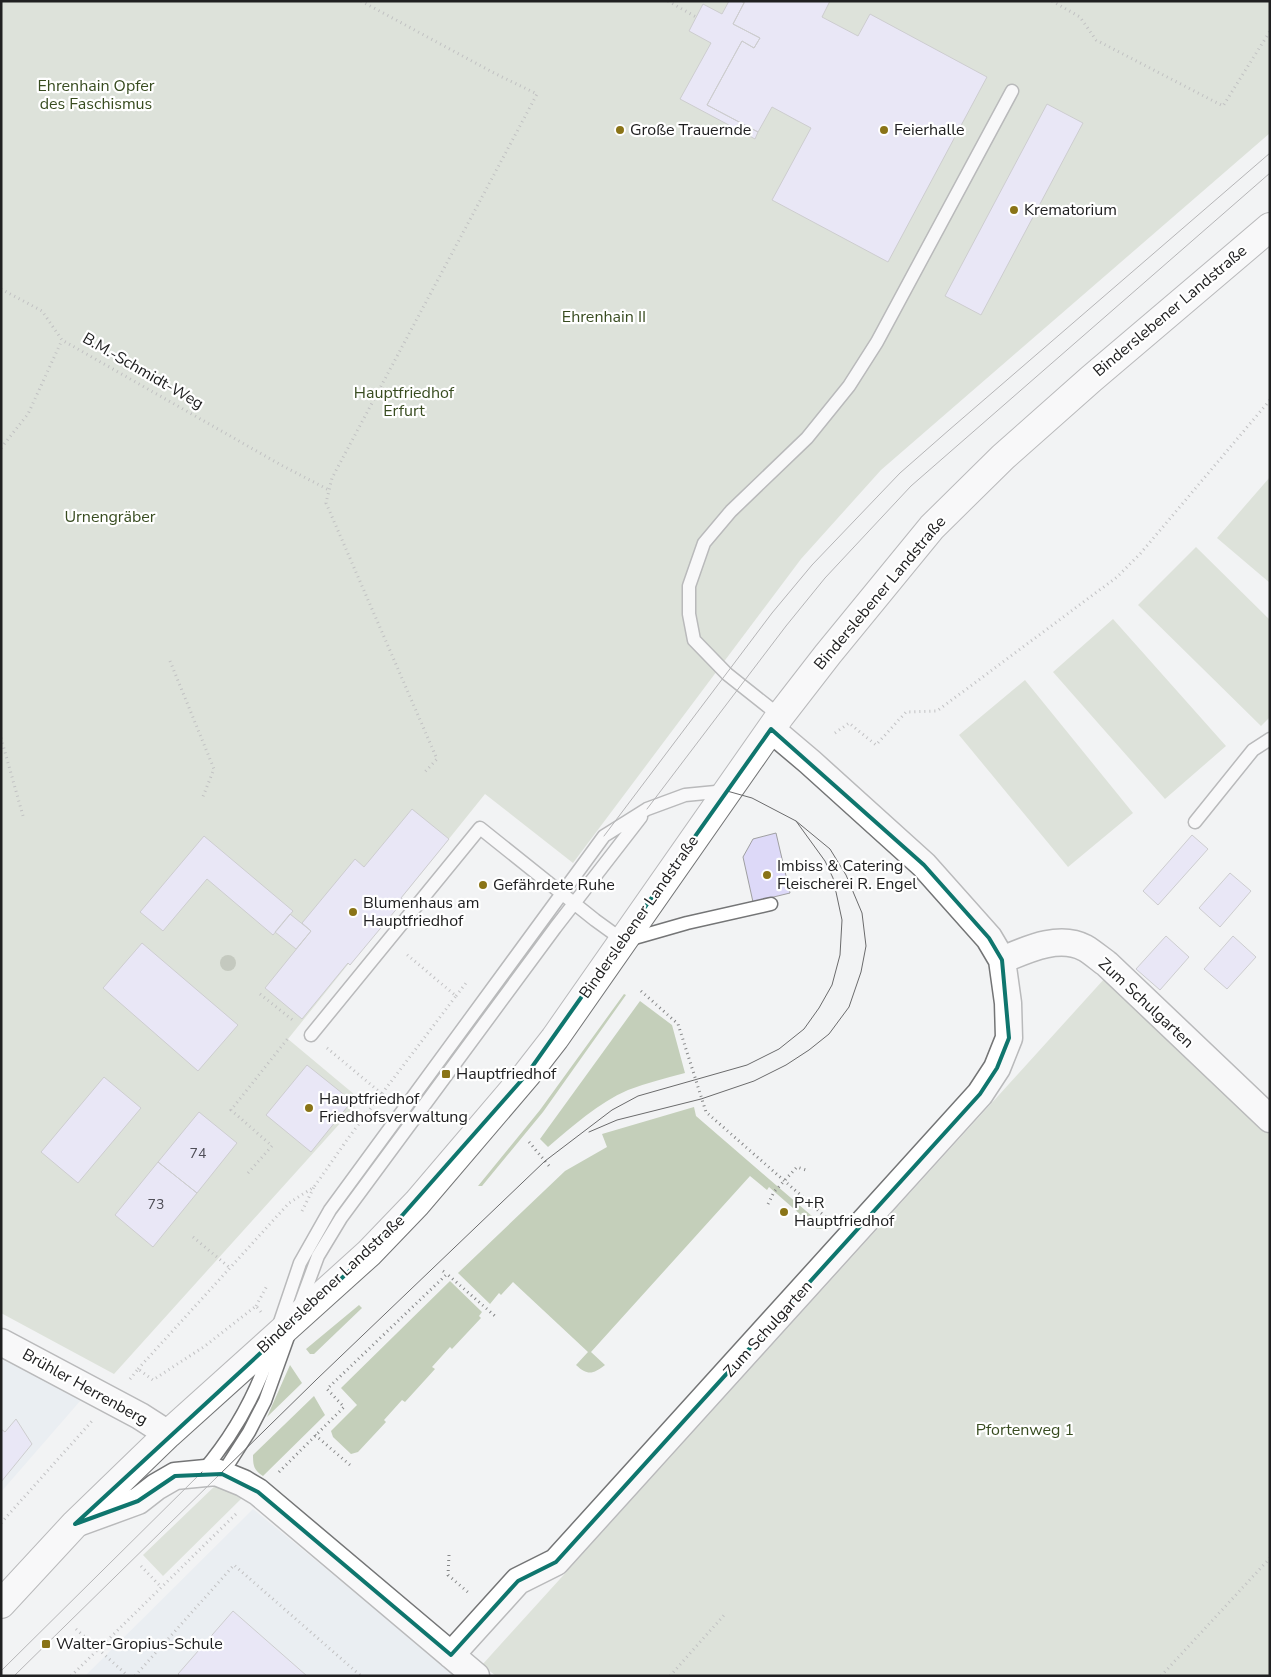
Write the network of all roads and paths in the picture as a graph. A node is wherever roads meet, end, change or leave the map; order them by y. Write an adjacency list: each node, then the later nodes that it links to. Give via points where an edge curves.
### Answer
1 (361, 1): 12 (path, via 537,94 332,478)
2 (668, 1): 4 (path)
3 (1052, 1): 5 (path, via 1080,17 1096,40 1223,106)
4 (696, 17)
5 (1270, 31)
6 (1012, 91): 14 (lane, via 877,342 849,386 807,438 731,510 704,543 689,586 689,614 694,640)
7 (1270, 227): 14 (main road, Binderslebener Landstraße, via 1069,398 932,527)
8 (1, 289): 9 (path, B.M.-Schmidt-Weg, via 42,311)
9 (62, 340): 11 (path, via 28,414); 12 (path, B.M.-Schmidt-Weg)
10 (1270, 400): 15 (path, via 1117,577 937,711 906,712 876,745 849,723)
11 (1, 448)
12 (329, 490): 18 (path, via 326,503 437,759)
13 (170, 660): 20 (path, via 214,769)
14 (776, 723): 19 (main road, Binderslebener Landstraße); 29 (street, Zum Schulgarten, via 810,762 924,865 989,938)
15 (835, 733)
16 (1, 738): 22 (path)
17 (1270, 739): 23 (lane, via 1253,750)
18 (423, 774)
19 (727, 791): 21 (lane, via 685,795); 28 (main road, Binderslebener Landstraße)
20 (202, 799)
21 (647, 810): 24 (lane, via 604,836); 25 (lane)
22 (23, 816)
23 (1195, 822)
24 (562, 894): 25 (lane); 27 (lane, via 480,828); 47 (lane, via 330,1210 300,1263)
25 (575, 903): 28 (lane); 47 (lane, via 341,1218 318,1256)
26 (771, 904): 28 (lane, via 687,922)
27 (389, 940): 32 (lane); 42 (path, via 456,996 314,1187 289,1203)
28 (624, 941): 47 (main road, Binderslebener Landstraße, via 528,1074 417,1203 369,1253)
29 (1002, 960): 33 (street, Zum Schulgarten, via 1030,948 1062,942 1084,947 1107,964); 41 (street, Zum Schulgarten, via 1009,1038 998,1068 980,1094)
30 (641, 991): 38 (path, via 678,1024 706,1112)
31 (294, 1032): 37 (path, via 231,1110 272,1146)
32 (310, 1035)
33 (1270, 1119)
34 (529, 1142): 35 (path)
35 (550, 1167)
36 (806, 1170): 38 (path, via 797,1167)
37 (248, 1173)
38 (784, 1182): 39 (path); 41 (path)
39 (768, 1204)
40 (194, 1237): 42 (path)
41 (850, 1239): 63 (street, Zum Schulgarten, via 556,1562 518,1581)
42 (230, 1268): 49 (path)
43 (442, 1271): 44 (path)
44 (447, 1274): 46 (path); 52 (path, via 327,1389 344,1407)
45 (262, 1312): 49 (path, via 256,1306 205,1346 153,1380)
46 (495, 1316)
47 (285, 1328): 51 (main road, Binderslebener Landstraße); 54 (lane); 54 (lane, via 264,1401 249,1432)
48 (1, 1342): 50 (street, Brühler Herrenberg)
49 (138, 1369): 50 (path)
50 (110, 1401): 51 (street, Brühler Herrenberg); 56 (path)
51 (168, 1434): 57 (main road, Binderslebener Landstraße)
52 (315, 1436): 53 (path); 55 (path)
53 (350, 1465)
54 (212, 1473): 55 (street); 57 (street, via 175,1476 138,1501)
55 (258, 1492): 61 (path); 67 (street)
56 (1, 1523)
57 (75, 1524): 62 (main road, Binderslebener Landstraße)
58 (449, 1555): 63 (path, via 448,1575)
59 (1270, 1558): 74 (path)
60 (141, 1566): 61 (path)
61 (162, 1587): 66 (path)
62 (1, 1604)
63 (489, 1612): 67 (street, Zum Schulgarten)
64 (725, 1614): 73 (path)
65 (76, 1629): 66 (path)
66 (98, 1650): 68 (path); 69 (path)
67 (451, 1655): 72 (street)
68 (72, 1676)
69 (128, 1676)
70 (136, 1676): 71 (path, via 234,1565)
71 (360, 1676)
72 (476, 1676)
73 (670, 1676)
74 (1161, 1676)

